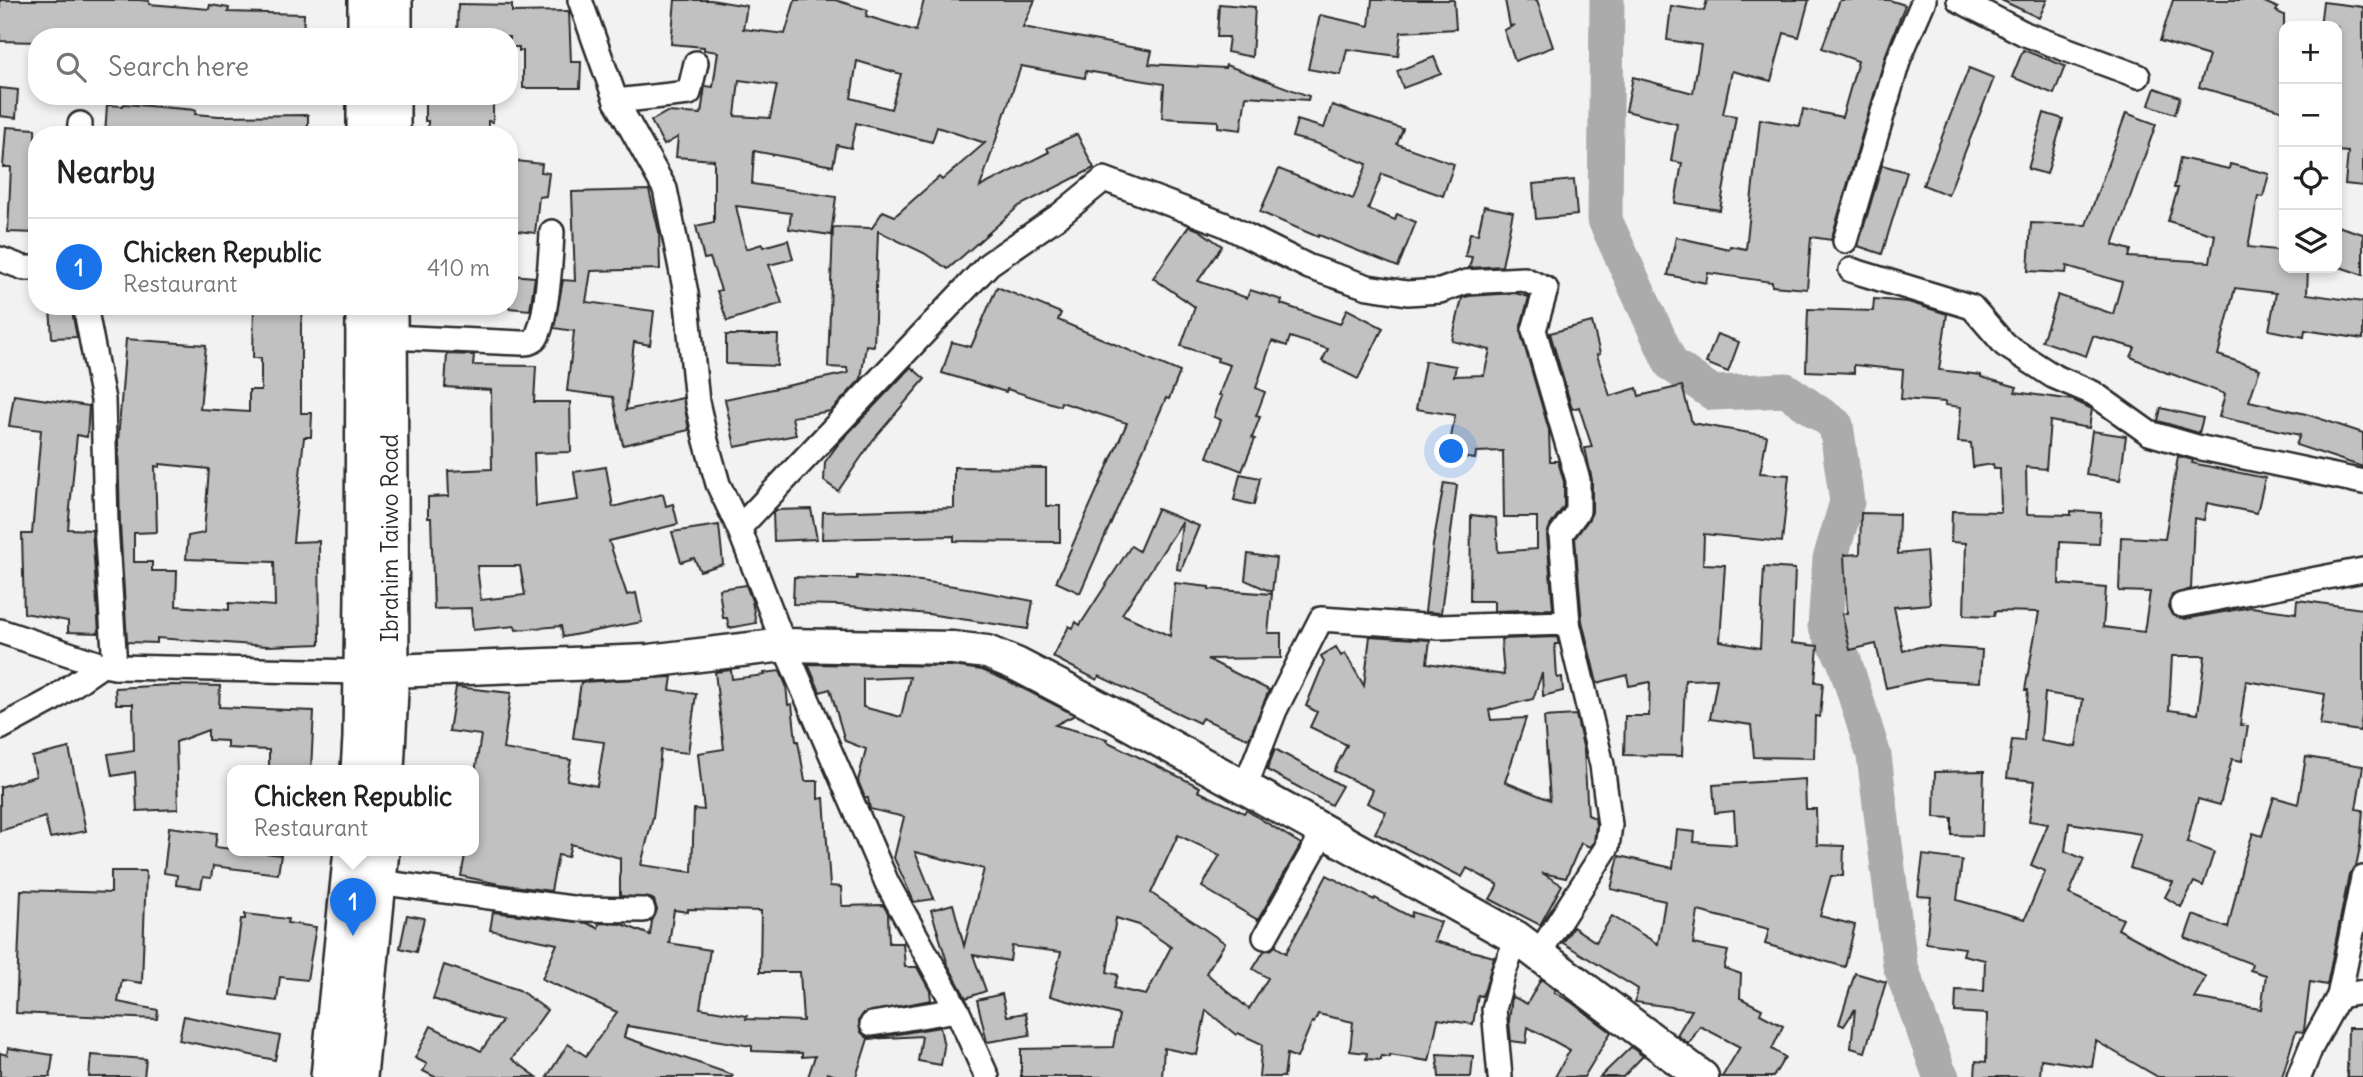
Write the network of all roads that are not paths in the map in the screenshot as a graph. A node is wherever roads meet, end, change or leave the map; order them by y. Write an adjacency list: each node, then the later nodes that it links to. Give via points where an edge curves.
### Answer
1 (366, 0): 6 (main road)
2 (394, 0): 7 (main road)
3 (580, 0): 10 (street)
4 (1924, 0): 16 (street, via 1899,58)
5 (1959, 0): 9 (street, via 2025,34)
6 (366, 28)
7 (394, 28)
8 (696, 63): 10 (street, via 690,93)
9 (2138, 76)
10 (616, 101): 24 (street, via 664,189 686,293 697,402 718,484)
11 (365, 105): 13 (main road)
12 (392, 105): 14 (main road)
13 (365, 126)
14 (392, 126)
15 (552, 232): 22 (street, via 550,270 535,340 521,343)
16 (1845, 241)
17 (0, 259): 18 (street)
18 (28, 268)
19 (1851, 270): 23 (street, via 1972,307 2005,345 2053,376 2093,393 2149,433)
20 (87, 315): 30 (street, via 103,400)
21 (365, 315): 31 (main road, Ibrahim Taiwo Road)
22 (389, 321): 31 (main road, Ibrahim Taiwo Road)
23 (2363, 482)
24 (739, 528): 27 (street, via 989,264 1104,179 1223,224 1309,267 1368,287 1407,293 1440,291 1466,282 1524,279 1546,289 1534,330 1578,480 1578,511 1561,534); 29 (street)
25 (2363, 570): 26 (street)
26 (2182, 605)
27 (1568, 623): 35 (street, via 1439,627 1321,619 1275,710); 42 (street, via 1602,765 1610,825 1607,847)
28 (0, 631): 30 (street)
29 (784, 645): 31 (street, via 649,661); 35 (street, via 987,652); 45 (street, via 887,883)
30 (109, 666): 31 (street); 32 (street)
31 (376, 672): 33 (main road, Ibrahim Taiwo Road); 34 (main road, Ibrahim Taiwo Road)
32 (0, 728)
33 (360, 765)
34 (385, 765)
35 (1245, 787): 36 (street)
36 (1324, 831): 41 (street); 42 (street)
37 (352, 856): 47 (main road)
38 (379, 866): 40 (street, via 579,909); 47 (main road)
39 (2363, 877): 44 (street)
40 (643, 910)
41 (1265, 937)
42 (1528, 946): 49 (street, via 1504,971 1494,1009); 50 (street)
43 (2363, 992): 44 (street)
44 (2339, 996): 51 (street)
45 (957, 1010): 46 (street); 48 (street)
46 (872, 1024)
47 (353, 1077)
48 (987, 1077)
49 (1500, 1077)
50 (1702, 1077)
51 (2299, 1077)

